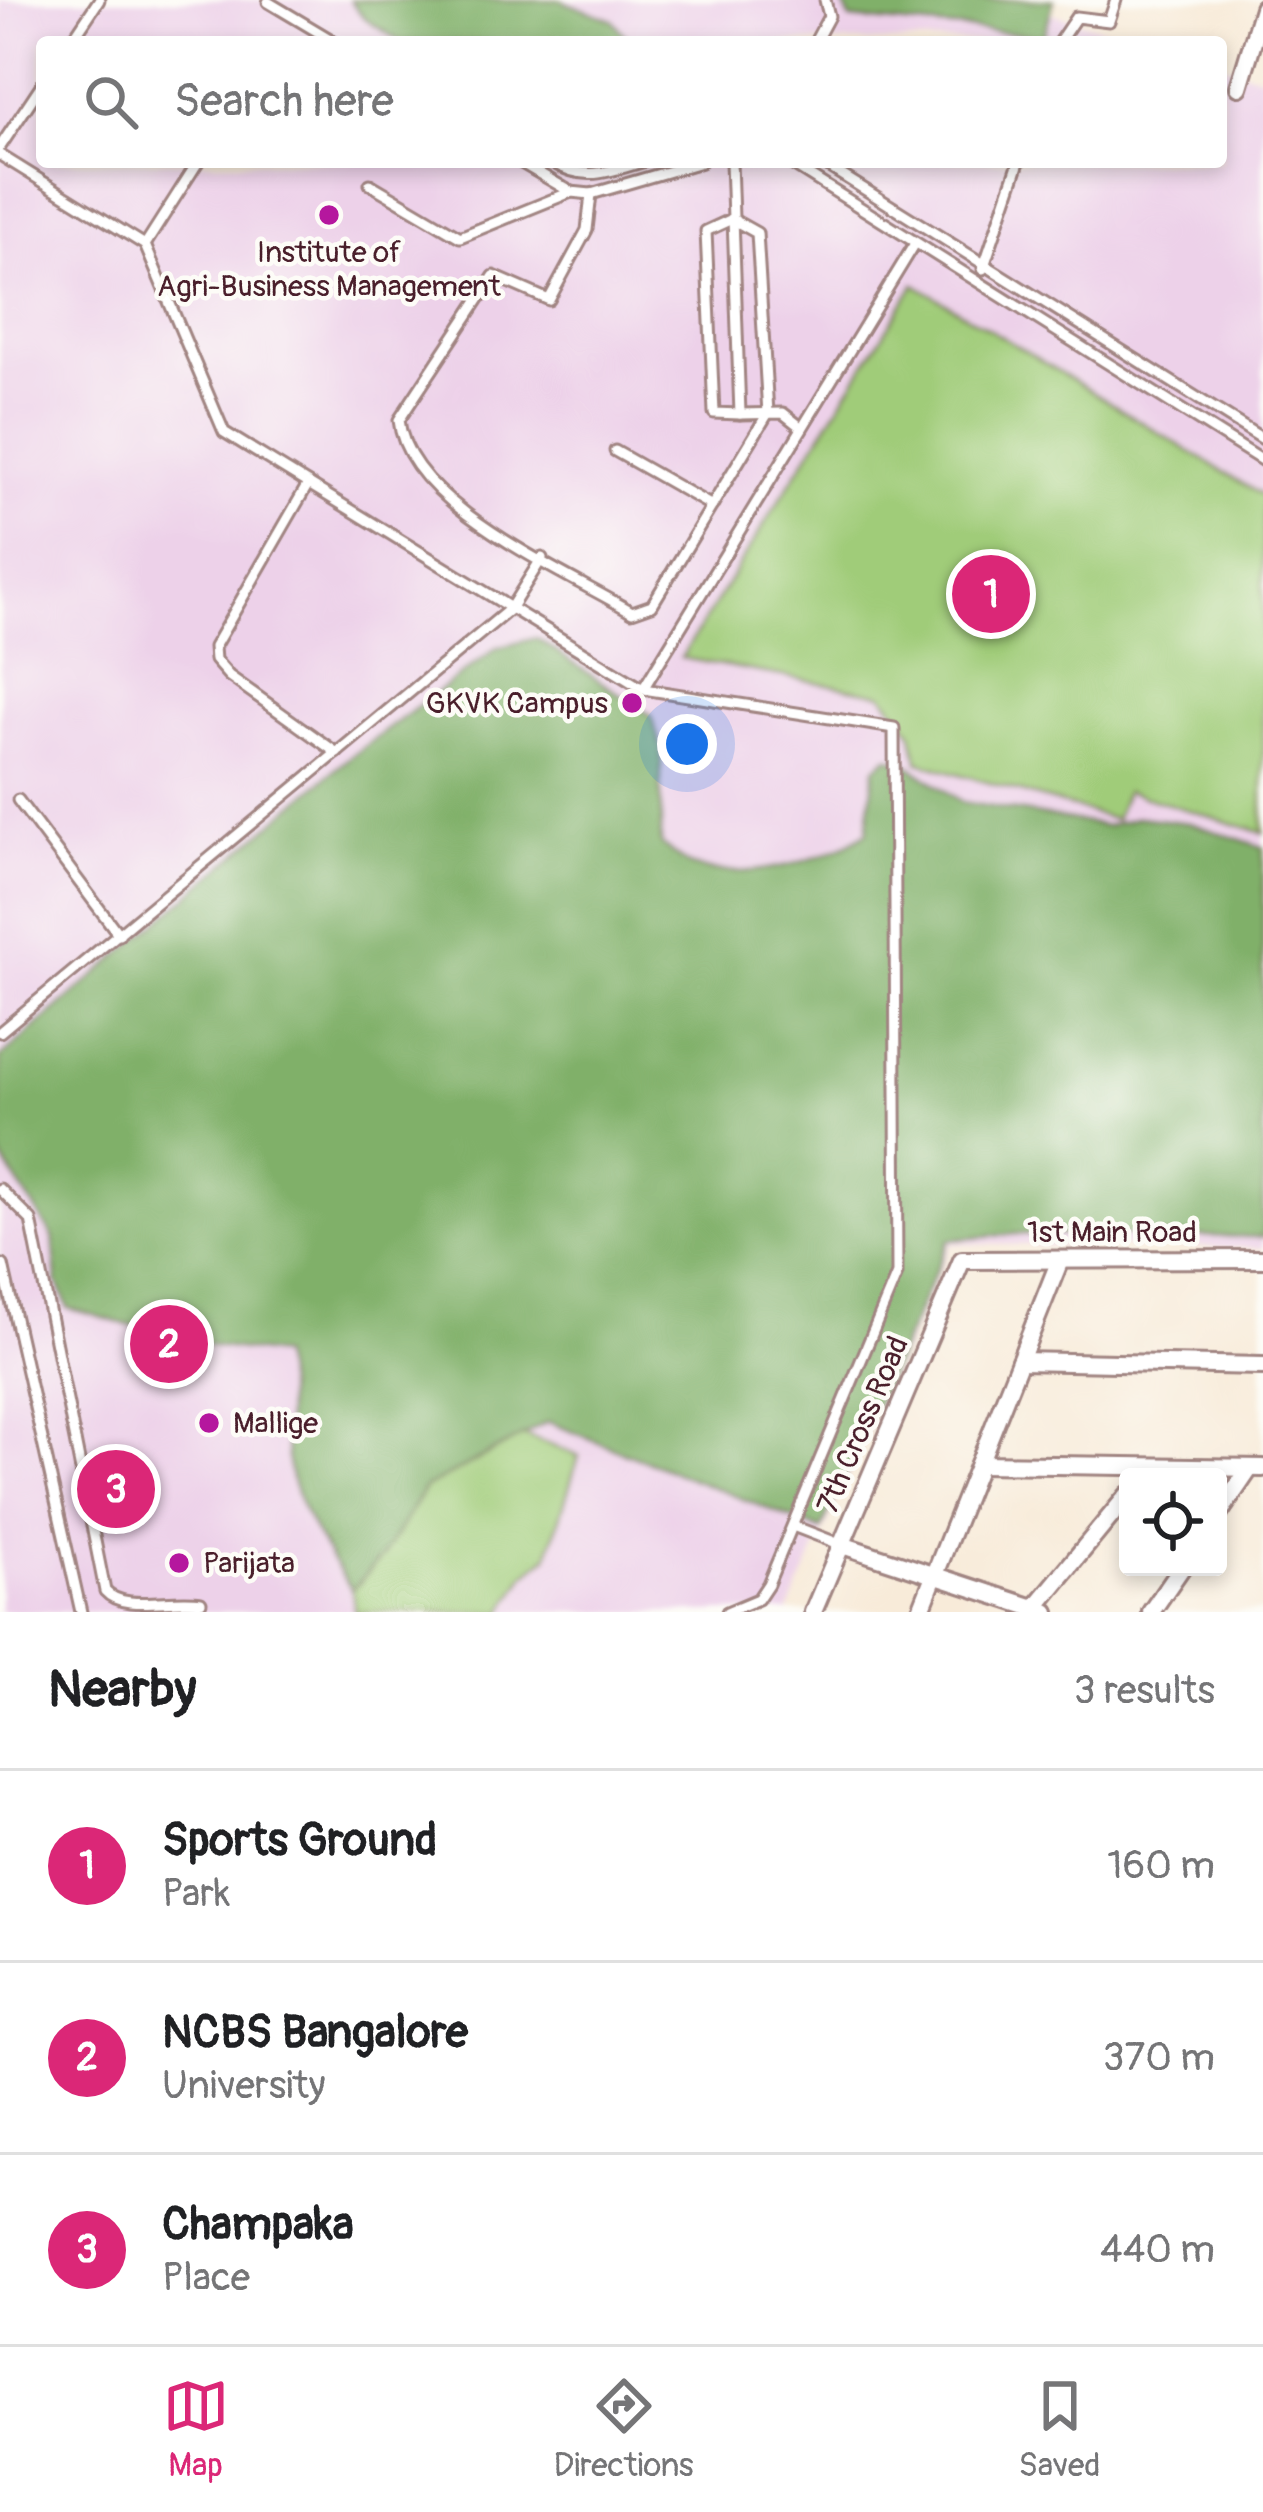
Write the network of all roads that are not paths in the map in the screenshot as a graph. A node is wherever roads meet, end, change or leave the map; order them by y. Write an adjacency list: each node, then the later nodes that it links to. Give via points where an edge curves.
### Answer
1 (99, 0): 6 (lane)
2 (826, 0): 8 (lane, via 830,16)
3 (1116, 0): 9 (lane, via 1109,21 1076,17)
4 (268, 2): 7 (lane)
5 (1263, 8): 10 (street)
6 (75, 36)
7 (324, 36)
8 (818, 36)
9 (1063, 36)
10 (1239, 87)
11 (36, 94): 12 (lane)
12 (0, 151): 26 (lane)
13 (194, 168): 26 (lane)
14 (530, 168): 23 (lane)
15 (562, 168): 16 (lane, via 592,177)
16 (622, 168)
17 (680, 168): 24 (lane)
18 (731, 168): 25 (lane)
19 (797, 168): 27 (lane)
20 (830, 168): 28 (lane)
21 (1017, 168): 28 (lane)
22 (370, 184): 23 (lane, via 460,237)
23 (571, 192): 24 (lane)
24 (591, 194): 37 (lane, via 587,230 549,300 494,276 399,420 418,470 451,503)
25 (732, 219): 29 (lane, via 757,233); 30 (lane); 30 (lane, via 706,231 714,413)
26 (145, 245): 35 (lane, via 224,433)
27 (914, 245): 31 (lane); 34 (lane)
28 (983, 268): 32 (lane)
29 (768, 413): 30 (lane); 31 (lane, via 783,413); 36 (lane)
30 (740, 414)
31 (802, 428): 39 (lane)
32 (1263, 440)
33 (615, 451): 36 (lane)
34 (1263, 460)
35 (308, 484): 38 (lane); 40 (lane, via 214,647 215,660)
36 (712, 506): 37 (lane, via 642,612)
37 (542, 558): 38 (lane)
38 (510, 609): 39 (lane); 40 (lane)
39 (643, 689): 57 (lane, via 894,728 897,1274)
40 (337, 753): 42 (lane)
41 (18, 800): 42 (lane)
42 (119, 935): 43 (lane)
43 (0, 1032)
44 (0, 1189): 61 (lane, via 32,1220 105,1591 128,1609)
45 (1263, 1259): 47 (street, 1st Main Road)
46 (962, 1260): 47 (street, 1st Main Road); 58 (street, 7th Cross Road)
47 (1060, 1260): 49 (street)
48 (3, 1265): 63 (lane)
49 (1020, 1360): 50 (street); 51 (street)
50 (1263, 1366)
51 (979, 1464): 54 (street); 59 (street)
52 (1257, 1468): 53 (street); 55 (street)
53 (1227, 1469)
54 (1119, 1471)
55 (1227, 1504)
56 (1119, 1507): 62 (street)
57 (793, 1526): 58 (lane); 64 (lane, via 758,1600)
58 (842, 1545): 59 (street); 65 (street, 7th Cross Road)
59 (935, 1575): 62 (street); 66 (street)
60 (1176, 1576): 67 (street)
61 (201, 1602)
62 (1040, 1610)
63 (81, 1612)
64 (728, 1612)
65 (813, 1612)
66 (920, 1612)
67 (1151, 1612)

